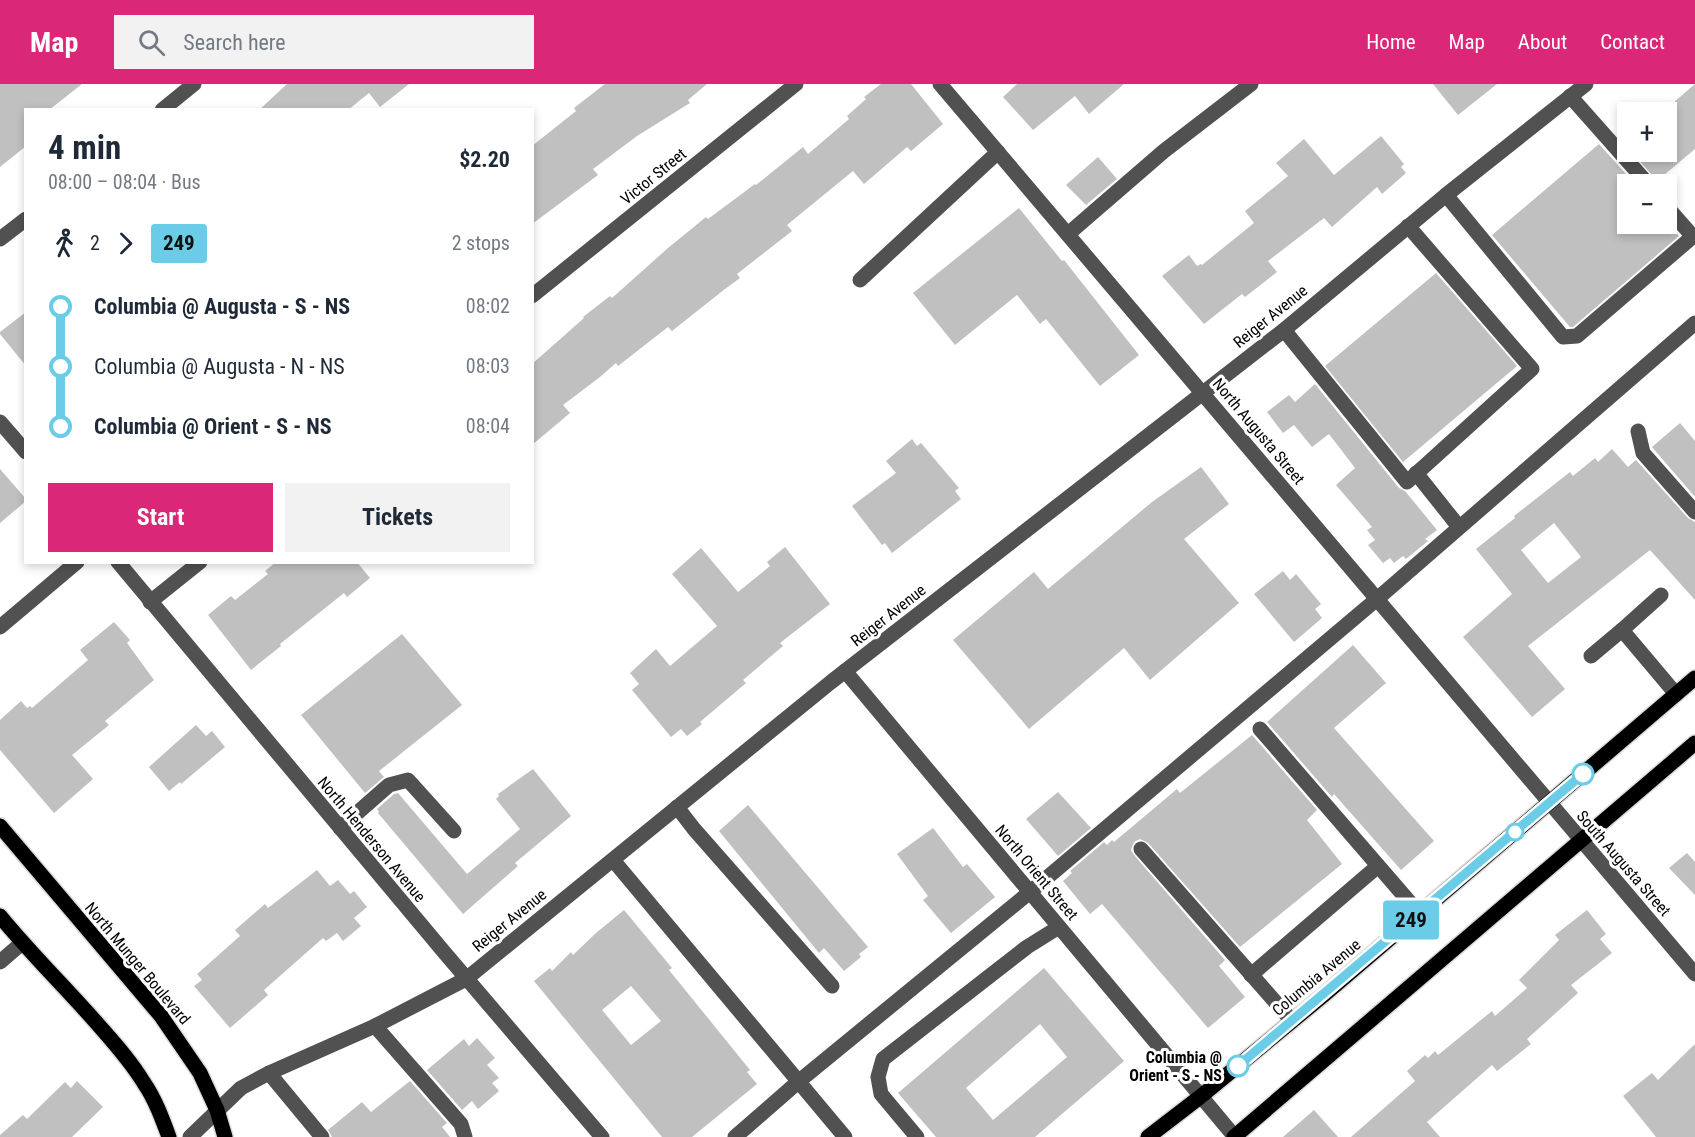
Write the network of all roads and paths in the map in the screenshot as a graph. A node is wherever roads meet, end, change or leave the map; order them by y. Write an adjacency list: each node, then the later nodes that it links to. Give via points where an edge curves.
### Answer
1 (194, 84): 7 (street)
2 (796, 84): 17 (street, Victor Street)
3 (940, 84): 8 (street, North Augusta Street)
4 (1251, 84): 14 (street, via 1164,151)
5 (1586, 84): 6 (street, Reiger Avenue)
6 (1570, 96): 9 (street); 10 (street, Reiger Avenue)
7 (164, 108)
8 (998, 152): 14 (street, North Augusta Street); 16 (street)
9 (1639, 174)
10 (1446, 195): 11 (street, via 1563,337 1577,336 1690,239); 13 (street, Reiger Avenue)
11 (1677, 218)
12 (24, 221): 15 (street)
13 (1408, 226): 19 (street, Reiger Avenue); 24 (street, via 1532,369)
14 (1068, 234): 20 (street, North Augusta Street)
15 (0, 239)
16 (860, 280)
17 (534, 294)
18 (1695, 323): 26 (street)
19 (1284, 330): 20 (street, Reiger Avenue); 24 (street, via 1407,482)
20 (1203, 392): 31 (street, North Augusta Street); 36 (street, Reiger Avenue)
21 (0, 422): 23 (street)
22 (1638, 431): 25 (street, via 1643,453)
23 (24, 450)
24 (1416, 473): 26 (street)
25 (1695, 512)
26 (1459, 527): 31 (street)
27 (75, 564): 33 (street)
28 (120, 564): 32 (street, North Henderson Avenue)
29 (198, 564): 32 (street)
30 (1661, 595): 34 (street)
31 (1377, 599): 41 (street, North Augusta Street); 50 (street)
32 (150, 602): 44 (street, North Henderson Avenue)
33 (0, 627)
34 (1622, 630): 35 (street); 38 (street)
35 (1591, 656)
36 (845, 671): 42 (street, Reiger Avenue); 50 (street, North Orient Street)
37 (1695, 678): 38 (main road, Columbia Avenue)
38 (1676, 694): 41 (main road, Columbia Avenue)
39 (1260, 729): 49 (street)
40 (1695, 743): 46 (main road)
41 (1548, 803): 46 (street, South Augusta Street); 51 (main road, Columbia Avenue)
42 (677, 807): 48 (street, Reiger Avenue); 59 (street)
43 (0, 826): 65 (main road, North Munger Boulevard, via 161,1016 200,1073)
44 (340, 828): 45 (street, via 389,785 408,780); 58 (street, North Henderson Avenue)
45 (454, 831)
46 (1581, 840): 56 (street, South Augusta Street); 76 (main road)
47 (1141, 849): 57 (street)
48 (612, 860): 58 (street, Reiger Avenue); 63 (street)
49 (1378, 866): 51 (street); 57 (street)
50 (1030, 892): 53 (street, North Orient Street); 63 (street)
51 (1419, 913): 60 (main road, Columbia Avenue)
52 (0, 916): 54 (main road)
53 (1059, 927): 64 (street, North Orient Street); 74 (street, via 1027,947 883,1059 878,1077 881,1094)
54 (22, 943): 55 (street); 66 (main road, via 120,1049 145,1083)
55 (0, 962)
56 (1695, 974)
57 (1251, 975): 60 (street)
58 (466, 979): 61 (street, Reiger Avenue); 71 (street, North Henderson Avenue)
59 (832, 986)
60 (1292, 1021): 64 (main road, Columbia Avenue)
61 (375, 1026): 62 (street, Reiger Avenue); 70 (street, via 461,1124)
62 (268, 1073): 65 (street, Reiger Avenue, via 241,1088); 69 (street)
63 (798, 1082): 72 (street); 73 (street)
64 (1200, 1097): 75 (main road, Columbia Avenue); 76 (street, North Orient Street)
65 (217, 1110): 67 (street, Reiger Avenue); 68 (main road, North Munger Boulevard)
66 (169, 1137)
67 (190, 1137)
68 (225, 1137)
69 (322, 1137)
70 (465, 1137)
71 (602, 1137)
72 (735, 1137)
73 (845, 1137)
74 (917, 1137)
75 (1148, 1137)
76 (1234, 1137)

